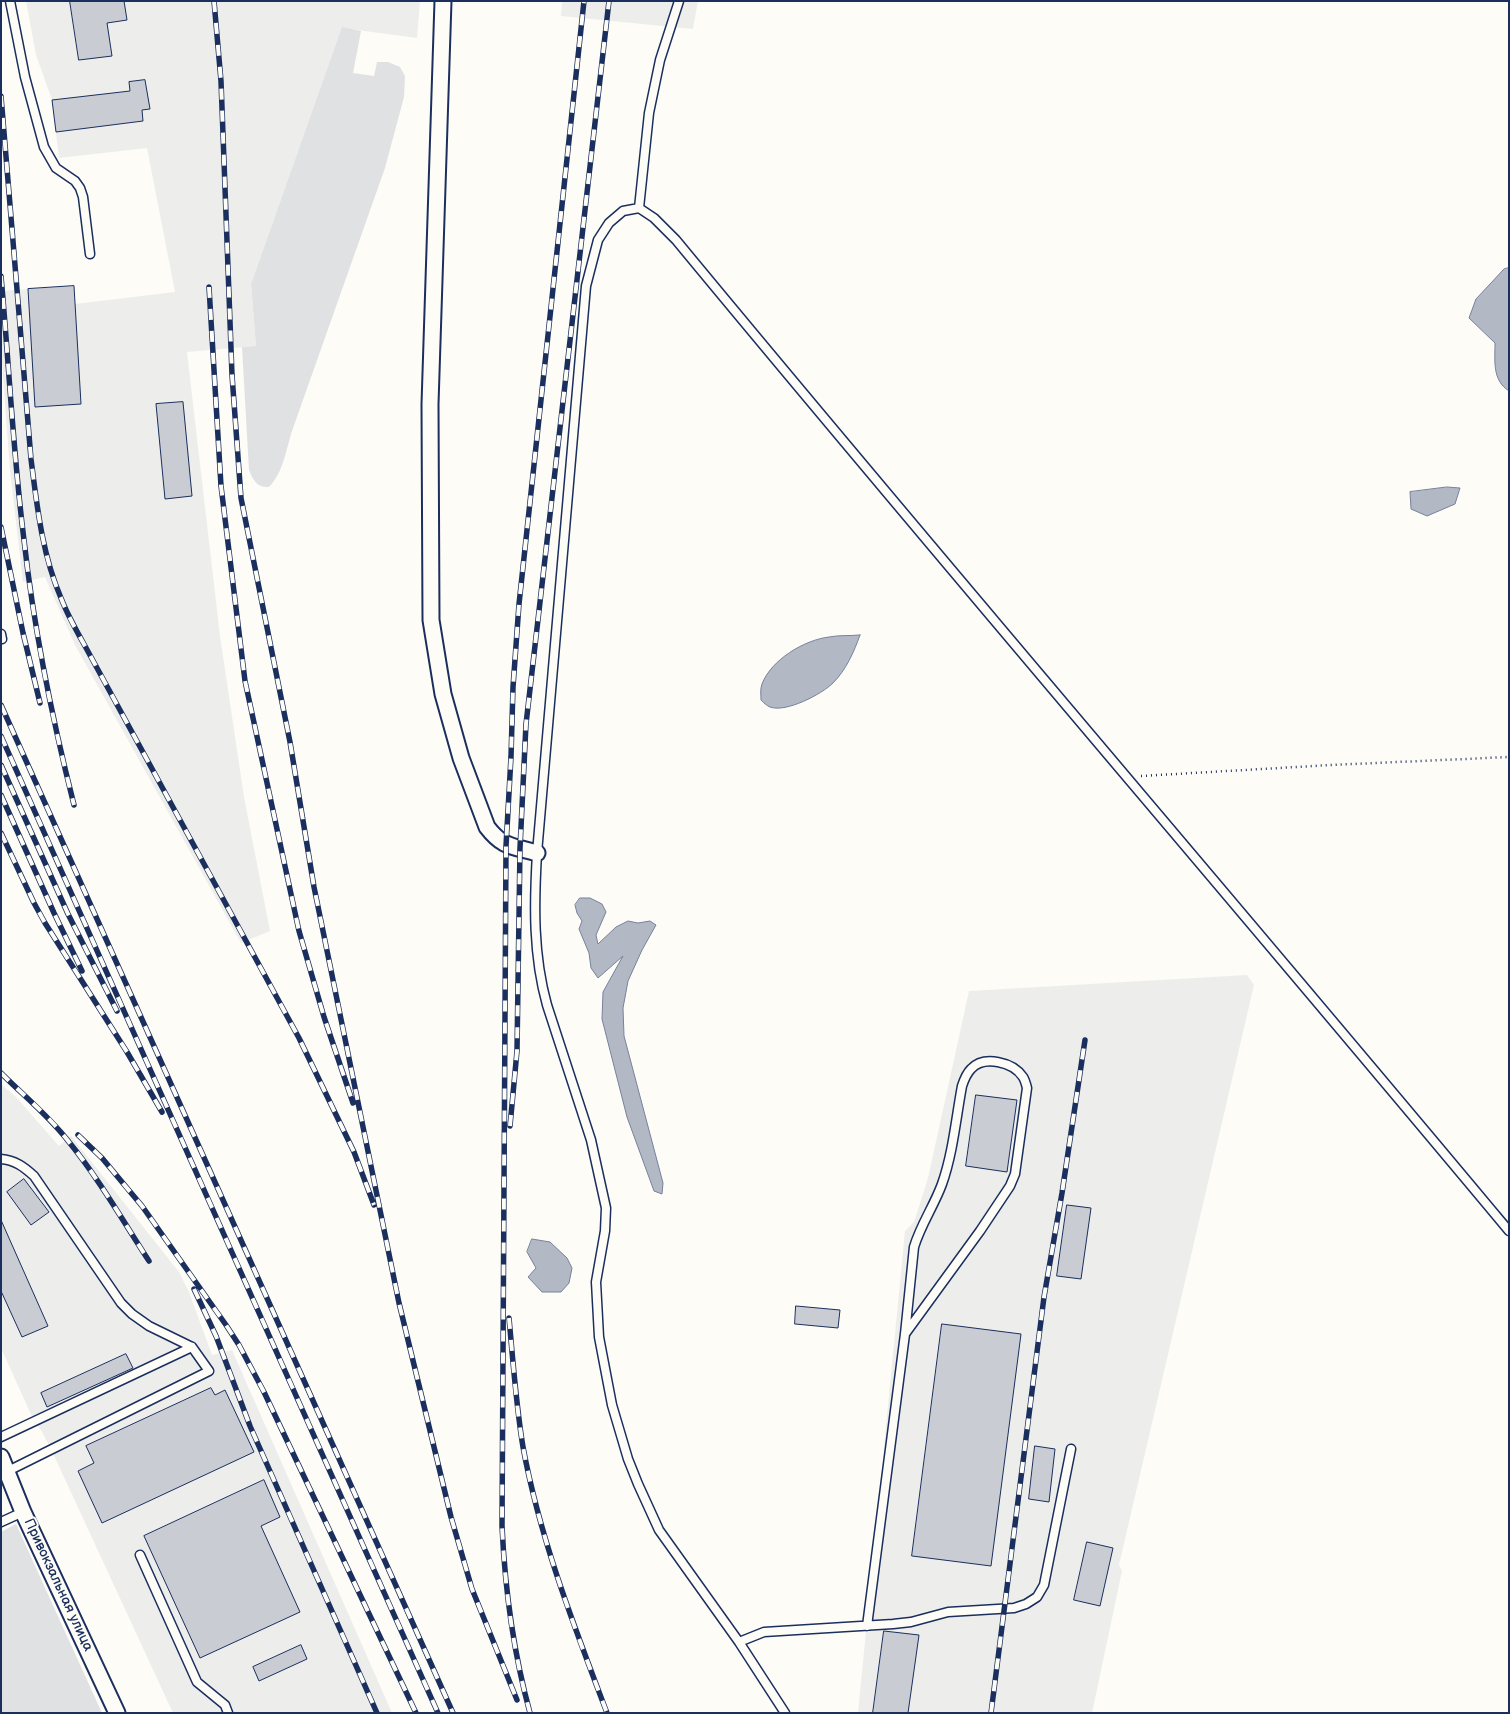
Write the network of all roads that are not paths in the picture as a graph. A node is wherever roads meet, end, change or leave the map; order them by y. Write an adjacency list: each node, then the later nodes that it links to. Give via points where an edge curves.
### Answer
1 (10, 1): 5 (lane, via 25,77 44,147 56,168 80,188)
2 (443, 1): 6 (street, via 430,404 431,620 443,694 461,758 486,827 506,846)
3 (679, 1): 4 (lane, via 660,60)
4 (639, 208): 6 (lane, via 623,211 609,223 598,240 586,286); 8 (lane, via 676,240)
5 (90, 254)
6 (537, 853): 19 (lane, via 534,922 541,984 591,1140 606,1208 596,1297 599,1337 612,1405 634,1476 659,1530)
7 (1, 1159): 10 (lane, via 23,1166 34,1176 112,1292 132,1314)
8 (1509, 1232)
9 (905, 1334): 9 (lane, via 914,1247 948,1165 965,1076 980,1063 1002,1063 1017,1070 1027,1088 1015,1174 980,1231); 18 (lane)
10 (192, 1347): 11 (lane); 14 (lane, via 209,1371)
11 (1, 1436)
12 (1071, 1449): 18 (lane, via 1044,1585 1037,1597 1014,1608 948,1612 911,1622)
13 (1, 1457): 14 (street, Привокзальная улица)
14 (8, 1471): 15 (street, Привокзальная улица)
15 (23, 1512): 16 (lane); 20 (street, Привокзальная улица)
16 (1, 1522)
17 (140, 1555): 21 (lane, via 197,1682 225,1705)
18 (867, 1626): 19 (lane, via 764,1632)
19 (739, 1642): 22 (lane)
20 (117, 1713)
21 (228, 1713)
22 (785, 1713)

